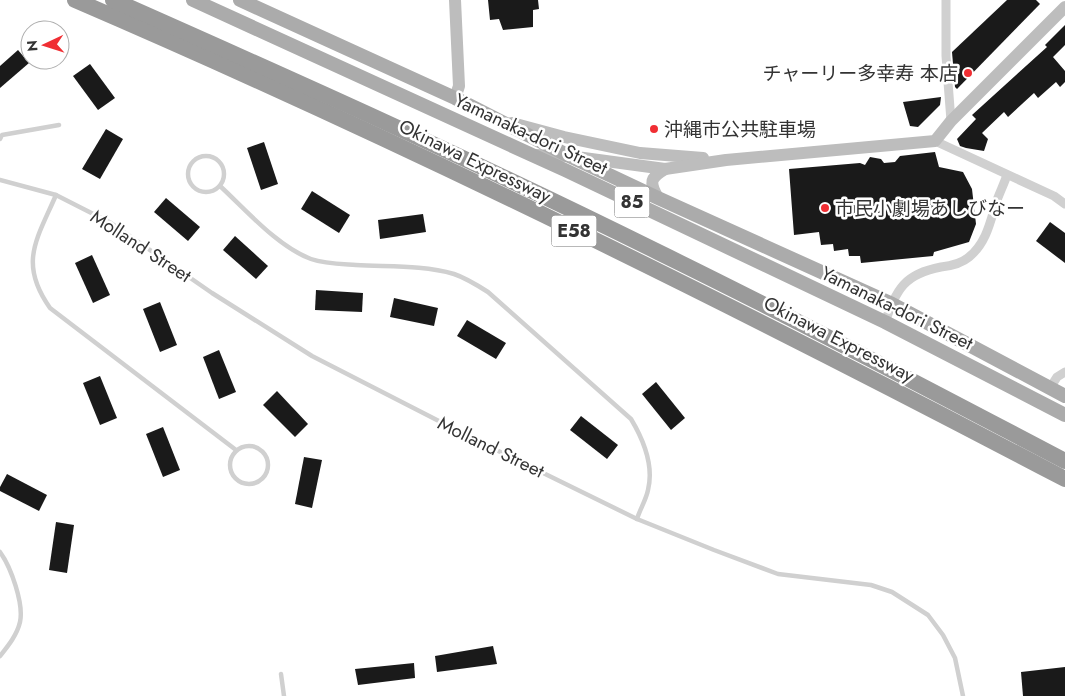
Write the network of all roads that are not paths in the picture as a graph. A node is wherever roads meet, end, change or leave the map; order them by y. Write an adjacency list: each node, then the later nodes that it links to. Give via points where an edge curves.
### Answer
1 (75, 0): 34 (highway, Okinawa Expressway / E58, via 383,139 624,254 869,376)
2 (113, 0): 33 (highway, Okinawa Expressway / E58, via 570,209 877,361)
3 (193, 0): 16 (main road, Yamanaka-dori Street / 85)
4 (240, 0): 8 (main road, Yamanaka-dori Street / 85)
5 (454, 0): 8 (street, via 459,86)
6 (946, 0): 10 (street)
7 (1065, 7): 10 (street)
8 (454, 98): 9 (main road, Yamanaka-dori Street / 85)
9 (496, 119): 12 (street); 15 (main road, Yamanaka-dori Street / 85)
10 (951, 121): 14 (street)
11 (59, 125): 13 (lane, via 2,135)
12 (564, 137): 15 (street); 17 (street, via 640,153)
13 (0, 139)
14 (935, 141): 17 (street); 19 (street)
15 (560, 153): 16 (street); 18 (street); 22 (street, via 564,165 594,178); 24 (main road, Yamanaka-dori Street / 85)
16 (530, 155): 22 (main road, Yamanaka-dori Street / 85)
17 (726, 160): 18 (street)
18 (665, 168): 24 (street, via 652,179)
19 (1007, 175): 25 (street); 26 (street, via 982,243 968,258 951,266 924,270 905,282)
20 (0, 180): 23 (lane, Molland Street)
21 (220, 186): 21 (lane, via 224,176 220,162 205,156 192,164 189,174 199,190 206,192); 35 (lane, via 281,242 313,260 332,264 430,269 454,274 488,292 630,419 640,435 650,472 648,490)
22 (611, 192): 27 (main road, Yamanaka-dori Street / 85)
23 (56, 195): 32 (lane, via 32,258 42,297 50,308); 35 (lane, Molland Street, via 112,223 212,293 312,356)
24 (658, 198): 26 (main road, Yamanaka-dori Street / 85)
25 (1065, 204)
26 (892, 304): 27 (street); 29 (main road, Yamanaka-dori Street / 85)
27 (885, 322): 31 (main road, Yamanaka-dori Street / 85)
28 (1065, 372): 29 (street)
29 (1057, 382): 30 (main road, Yamanaka-dori Street / 85)
30 (1065, 396)
31 (1065, 415)
32 (236, 450): 32 (lane, via 250,445 266,455 267,470 258,482 242,483 232,474 230,458)
33 (1065, 461)
34 (1065, 479)
35 (637, 519): 40 (lane, Molland Street, via 778,574 871,585 892,592 928,615 943,635 954,658)
36 (0, 552): 37 (lane, via 6,560 21,606 20,622)
37 (0, 656)
38 (281, 674): 39 (lane)
39 (284, 696)
40 (963, 696)

